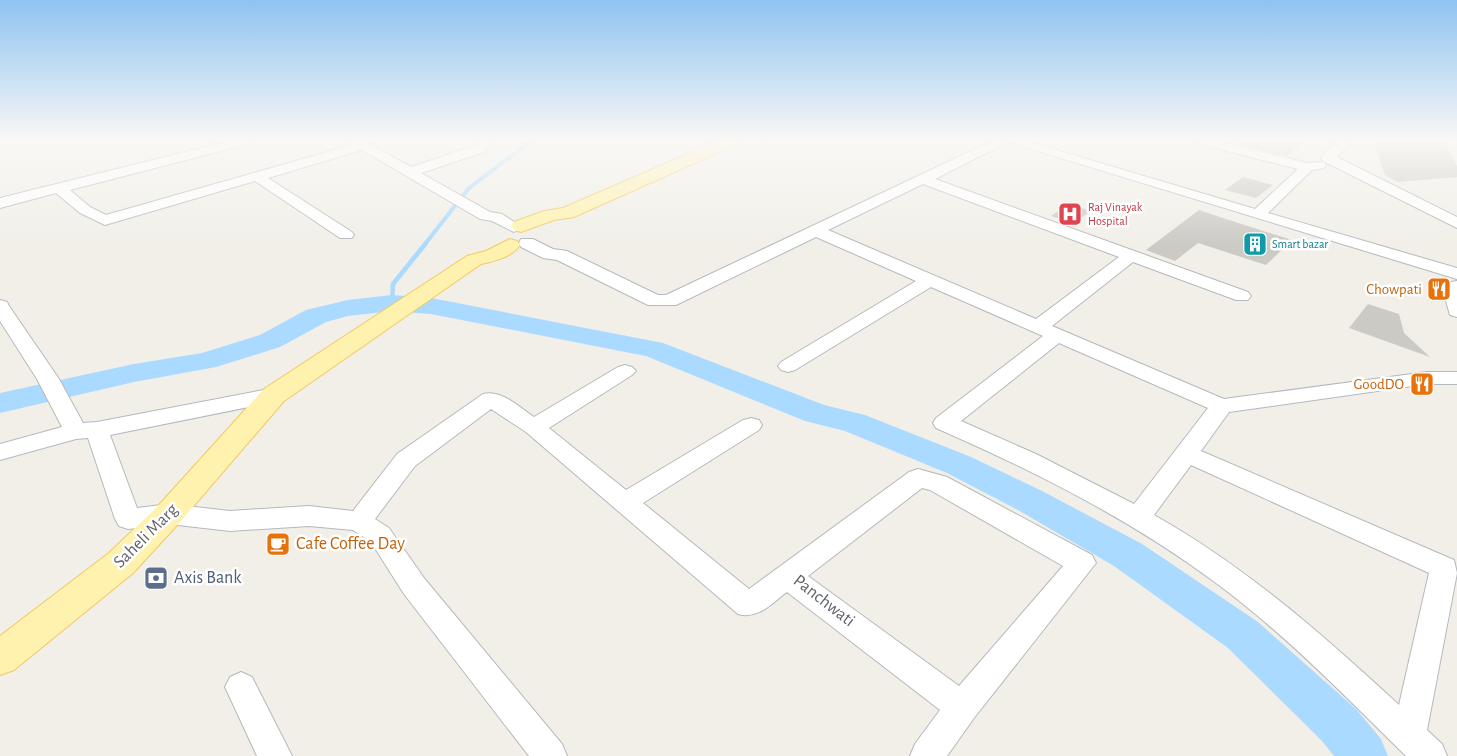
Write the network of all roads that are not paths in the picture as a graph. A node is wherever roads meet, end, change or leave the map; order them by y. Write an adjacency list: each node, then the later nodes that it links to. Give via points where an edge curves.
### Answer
1 (106, 176): 10 (street)
2 (417, 176): 16 (street, via 486,216 486,220)
3 (651, 176): 16 (main road, Saheli Marg, via 567,213 563,220)
4 (928, 176): 9 (street)
5 (1133, 176): 12 (street)
6 (1298, 176): 12 (street)
7 (1364, 176): 13 (street)
8 (258, 177): 10 (street, via 105,220 85,210); 15 (street)
9 (922, 179): 14 (street); 17 (street)
10 (60, 188): 11 (street)
11 (0, 203)
12 (1258, 213): 18 (street)
13 (1457, 223)
14 (816, 231): 16 (street, via 663,302 561,255 550,254); 19 (street)
15 (346, 235)
16 (518, 235): 29 (main road, Saheli Marg, via 493,255 474,260 435,285)
17 (1132, 255): 21 (street); 25 (street)
18 (1457, 274)
19 (930, 280): 25 (street); 26 (street)
20 (1457, 286): 23 (street, via 1453,294)
21 (1242, 296)
22 (0, 306): 24 (street)
23 (1457, 311)
24 (5, 327): 33 (street, via 48,379)
25 (1048, 331): 30 (street); 38 (street, via 944,423 993,444)
26 (788, 366)
27 (625, 371): 32 (street)
28 (1457, 378): 30 (street, via 1427,378)
29 (274, 395): 33 (street); 37 (main road, Saheli Marg)
30 (1222, 406): 35 (street)
31 (751, 425): 36 (street)
32 (534, 427): 36 (street); 39 (street, via 491,399 406,460)
33 (82, 428): 34 (street); 37 (street, via 128,519)
34 (0, 452)
35 (1185, 453): 38 (street); 44 (street, via 1444,568)
36 (626, 502): 40 (street, via 748,605)
37 (169, 514): 39 (street, via 230,521 309,516); 41 (main road, Saheli Marg, via 121,563)
38 (1138, 518): 44 (street, via 1263,603)
39 (359, 521): 46 (street, via 380,535 414,586)
40 (787, 576): 43 (street, Panchwati); 43 (street, Panchwati, via 918,478 938,483 1082,563)
41 (7, 647)
42 (241, 687): 45 (street)
43 (962, 707): 47 (street)
44 (1419, 746)
45 (274, 756)
46 (550, 756)
47 (927, 756)

